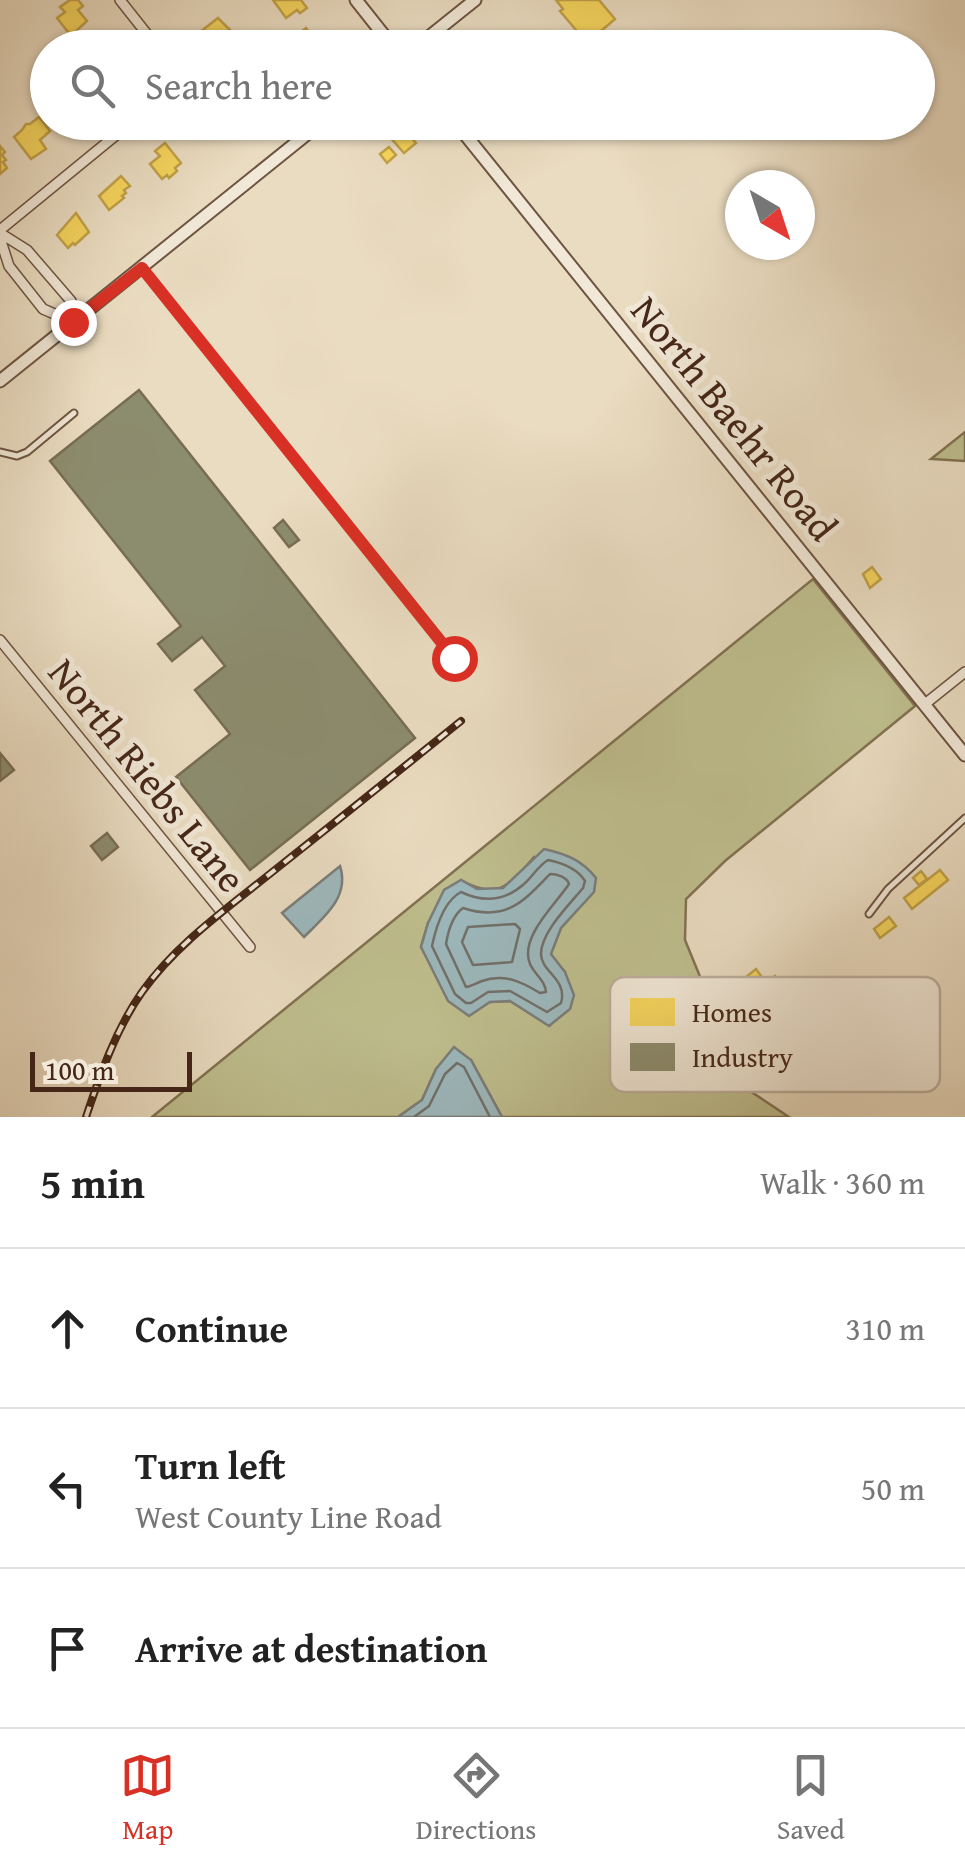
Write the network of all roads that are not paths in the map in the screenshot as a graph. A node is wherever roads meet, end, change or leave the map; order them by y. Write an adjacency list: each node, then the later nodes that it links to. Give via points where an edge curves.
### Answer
1 (120, 0): 4 (street)
2 (356, 0): 5 (street)
3 (474, 0): 6 (street)
4 (144, 30)
5 (380, 30)
6 (438, 30)
7 (111, 140): 10 (street)
8 (300, 140): 11 (street)
9 (470, 140): 19 (street, North Baehr Road)
10 (0, 233): 12 (street, via 27,250 71,300); 12 (street, via 10,266 43,309)
11 (142, 268): 12 (street); 17 (lane)
12 (73, 322): 13 (street)
13 (0, 381)
14 (74, 413): 15 (lane, via 27,452)
15 (0, 452)
16 (0, 640): 23 (street, North Riebs Lane)
17 (454, 658)
18 (965, 672): 19 (street)
19 (925, 704): 20 (street, North Baehr Road)
20 (965, 755)
21 (965, 818): 22 (lane)
22 (869, 914)
23 (250, 947)

